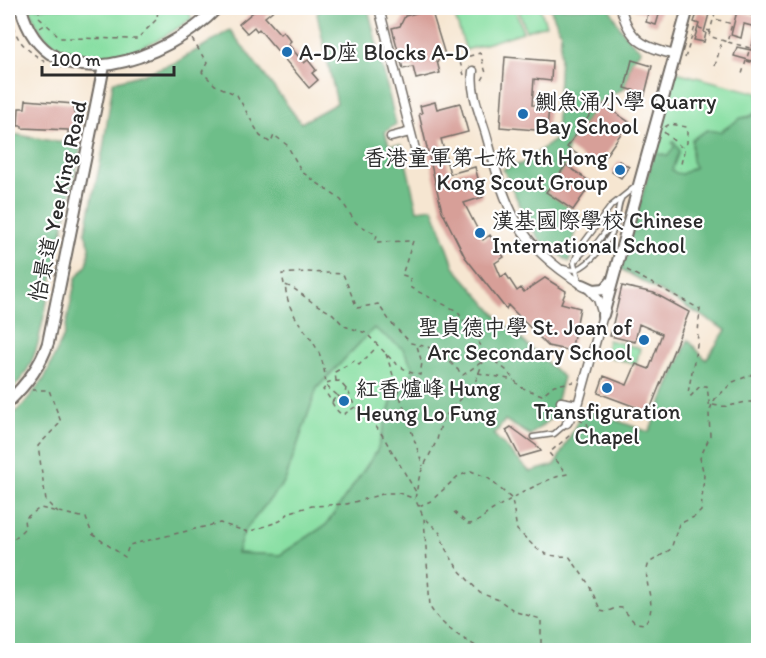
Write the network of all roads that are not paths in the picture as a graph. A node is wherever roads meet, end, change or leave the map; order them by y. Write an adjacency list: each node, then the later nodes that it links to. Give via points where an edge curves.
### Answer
1 (21, 8): 7 (street, via 27,26 41,46 55,56 74,64)
2 (218, 8): 7 (street, via 168,44)
3 (379, 8): 9 (street)
4 (621, 8): 6 (street, via 637,40 651,49)
5 (688, 8): 6 (street)
6 (680, 57): 12 (street)
7 (104, 66): 21 (street, 怡景道 Yee King Road, via 48,343 32,376)
8 (473, 71): 15 (street, via 473,90 505,200 524,234)
9 (410, 132): 10 (street); 11 (street)
10 (391, 137)
11 (416, 153)
12 (639, 184): 13 (lane); 18 (street)
13 (623, 196): 14 (lane); 16 (lane, via 587,237)
14 (617, 216): 16 (lane, via 596,244 586,249); 17 (lane, via 612,233 601,248)
15 (553, 264): 17 (lane); 19 (street)
16 (574, 264): 17 (lane)
17 (575, 270): 19 (lane)
18 (614, 278): 19 (street, via 605,290); 20 (street)
19 (585, 286): 20 (street, via 598,299)
20 (603, 315): 23 (street)
21 (8, 402)
22 (561, 402): 23 (street)
23 (578, 405): 24 (street)
24 (572, 421): 25 (lane, via 554,434)
25 (533, 438)

